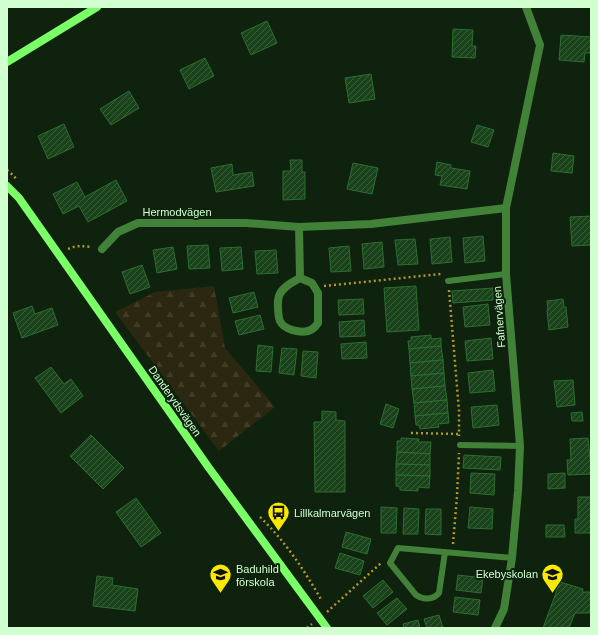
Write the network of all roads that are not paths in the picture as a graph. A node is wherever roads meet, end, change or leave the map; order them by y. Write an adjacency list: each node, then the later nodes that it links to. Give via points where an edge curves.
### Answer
1 (97, 7): 3 (street)
2 (526, 7): 5 (street, Fafnervägen, via 540,45)
3 (7, 62)
4 (7, 186): 15 (street, Danderydsvägen, via 19,198 209,468)
5 (506, 208): 6 (street, Hermodvägen, via 371,224); 8 (street, Fafnervägen)
6 (299, 227): 7 (street, Hermodvägen, via 246,223 138,223 118,232); 9 (street)
7 (102, 249)
8 (506, 274): 10 (lane); 12 (street, Fafnervägen)
9 (300, 278): 9 (street, via 312,284 318,293 318,323 309,331 288,329 280,322 279,296 286,287)
10 (448, 281)
11 (460, 445): 12 (lane)
12 (520, 446): 14 (street, Fafnervägen)
13 (449, 552): 13 (lane, via 439,593 426,599 416,595 390,563 398,548); 14 (lane)
14 (512, 558): 16 (street, Fafnervägen, via 504,609)
15 (327, 628)
16 (495, 628)

